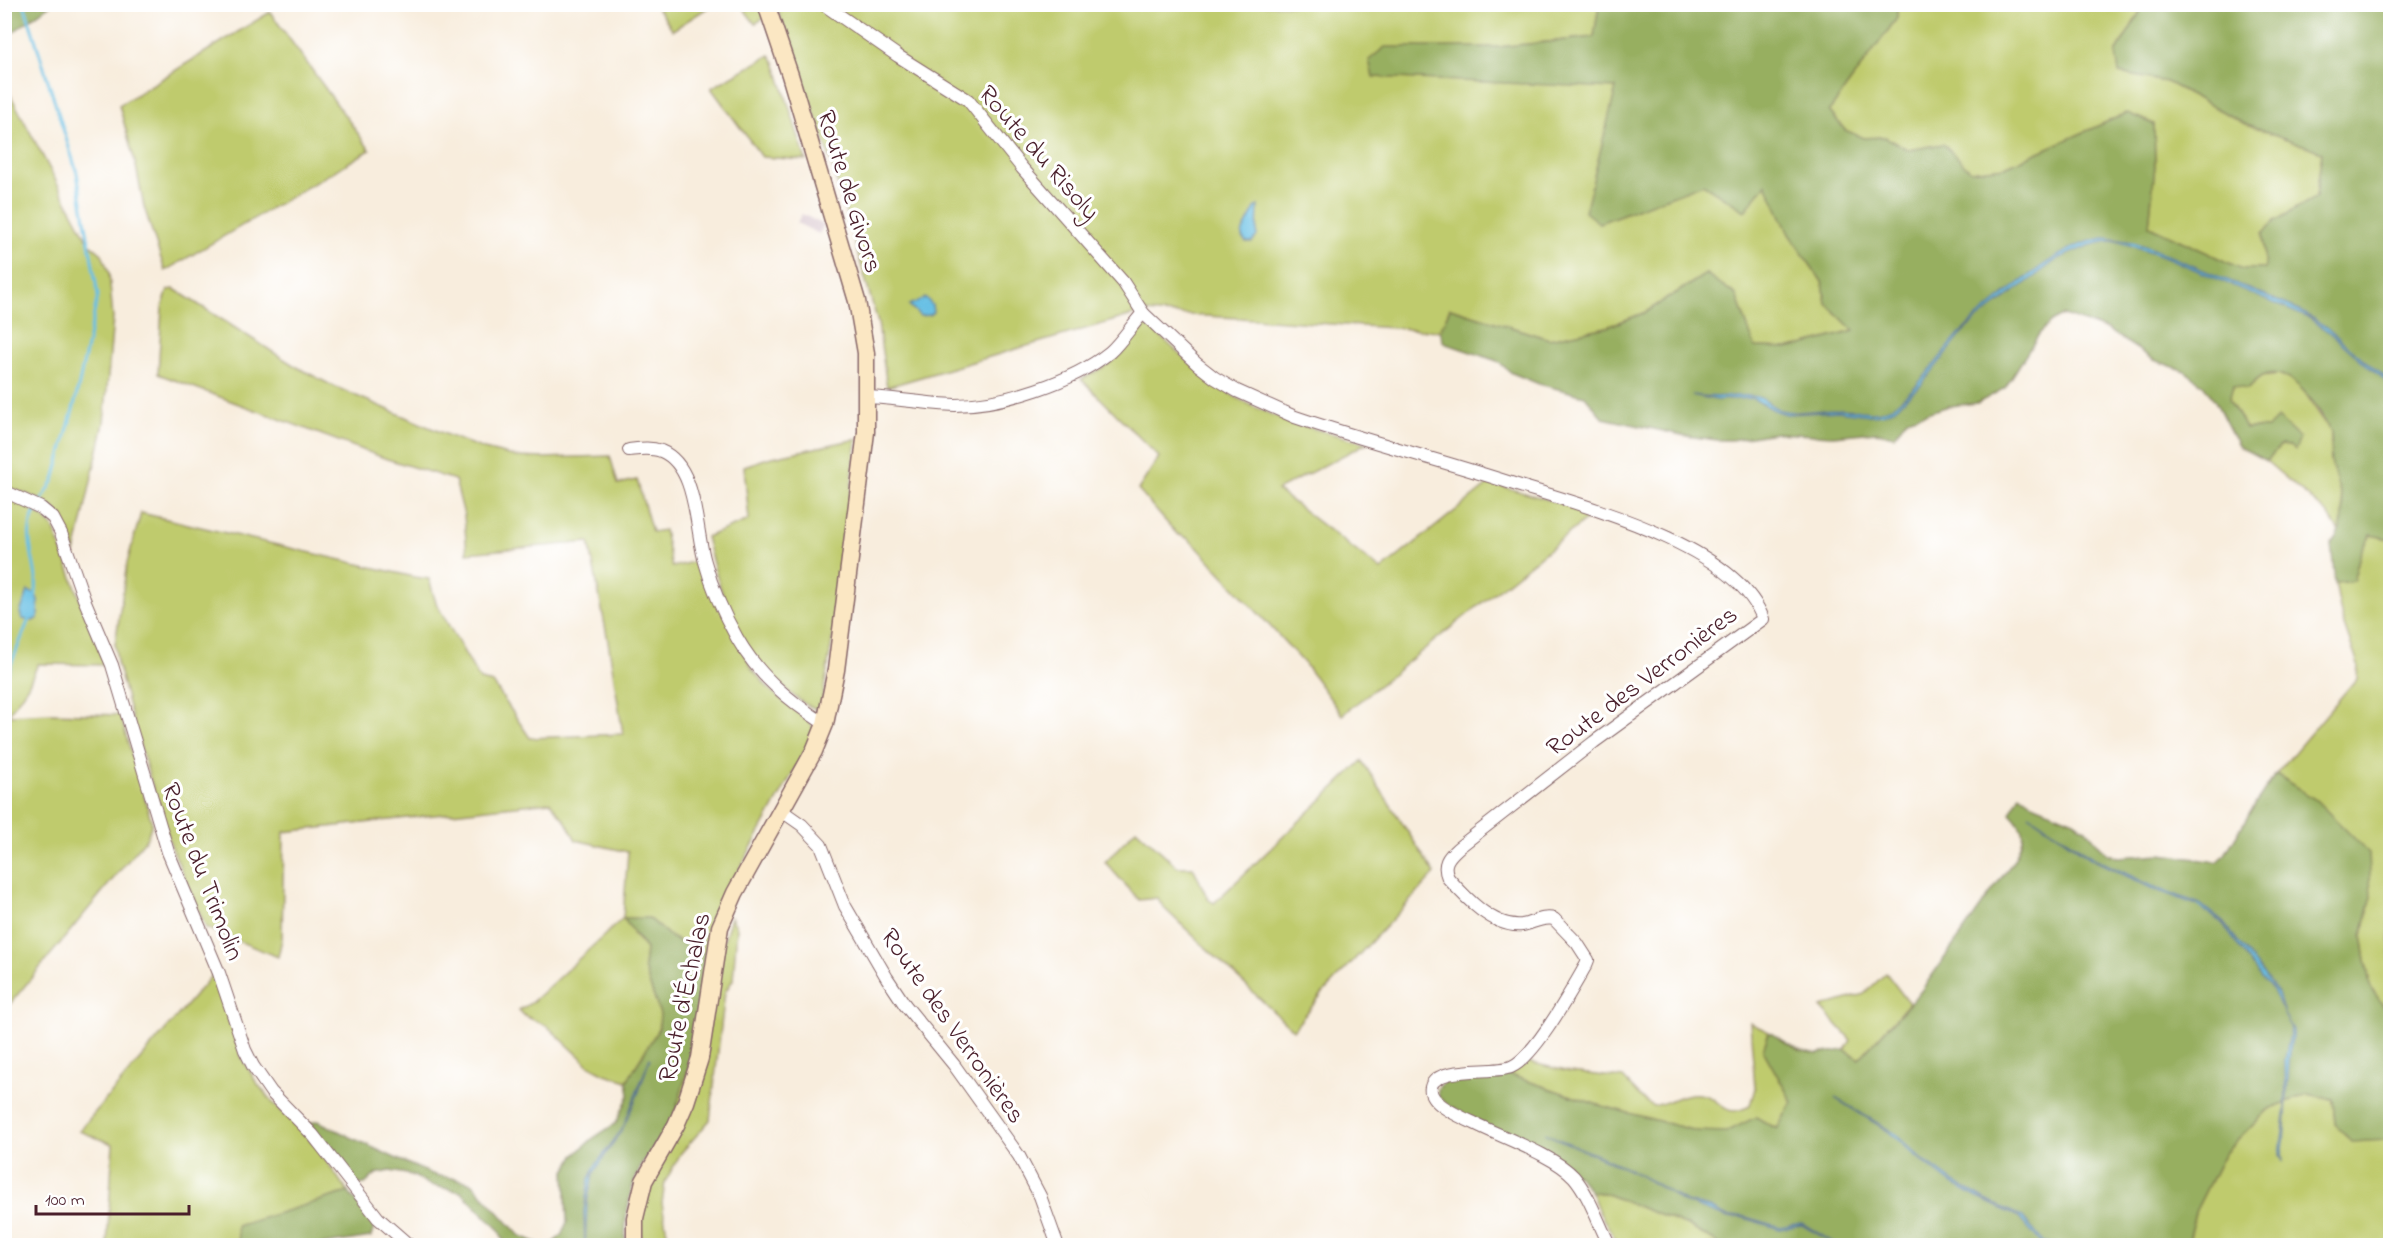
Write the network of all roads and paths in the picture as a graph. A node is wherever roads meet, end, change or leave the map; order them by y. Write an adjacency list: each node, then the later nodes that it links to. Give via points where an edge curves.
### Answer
1 (766, 4): 4 (street, Route de Givors, via 857,301 866,353)
2 (823, 4): 3 (street, Route du Risoly, via 968,100 1123,282)
3 (1143, 313): 4 (street, via 1111,351 1084,369 1027,393 990,403 953,405); 12 (street, Route des Verronières, via 1215,378 1254,399 1344,434 1605,512 1710,562 1740,586 1759,609 1762,619 1594,742 1458,848 1446,864 1448,878 1490,916 1521,925 1554,919 1587,960 1557,1012 1523,1059 1508,1068 1443,1075 1433,1082 1431,1094 1448,1110 1568,1172 1585,1194)
4 (867, 397): 7 (street, Route de Givors, via 861,475)
5 (629, 450): 7 (street, via 660,451 678,466 689,484 705,563 738,638 770,683)
6 (4, 491): 9 (street, Route du Trimolin, via 41,508 53,518 61,533 112,665 168,852 219,973 245,1050 282,1106 313,1135 383,1223)
7 (825, 724): 8 (street, Route d'Échalas)
8 (782, 811): 10 (street, Route d'Échalas, via 722,920 700,1058 676,1125 644,1181 635,1218); 11 (street, Route des Verronières, via 821,845 845,906 887,978 1019,1156 1040,1196)
9 (410, 1245)
10 (635, 1245)
11 (1058, 1245)
12 (1610, 1245)

